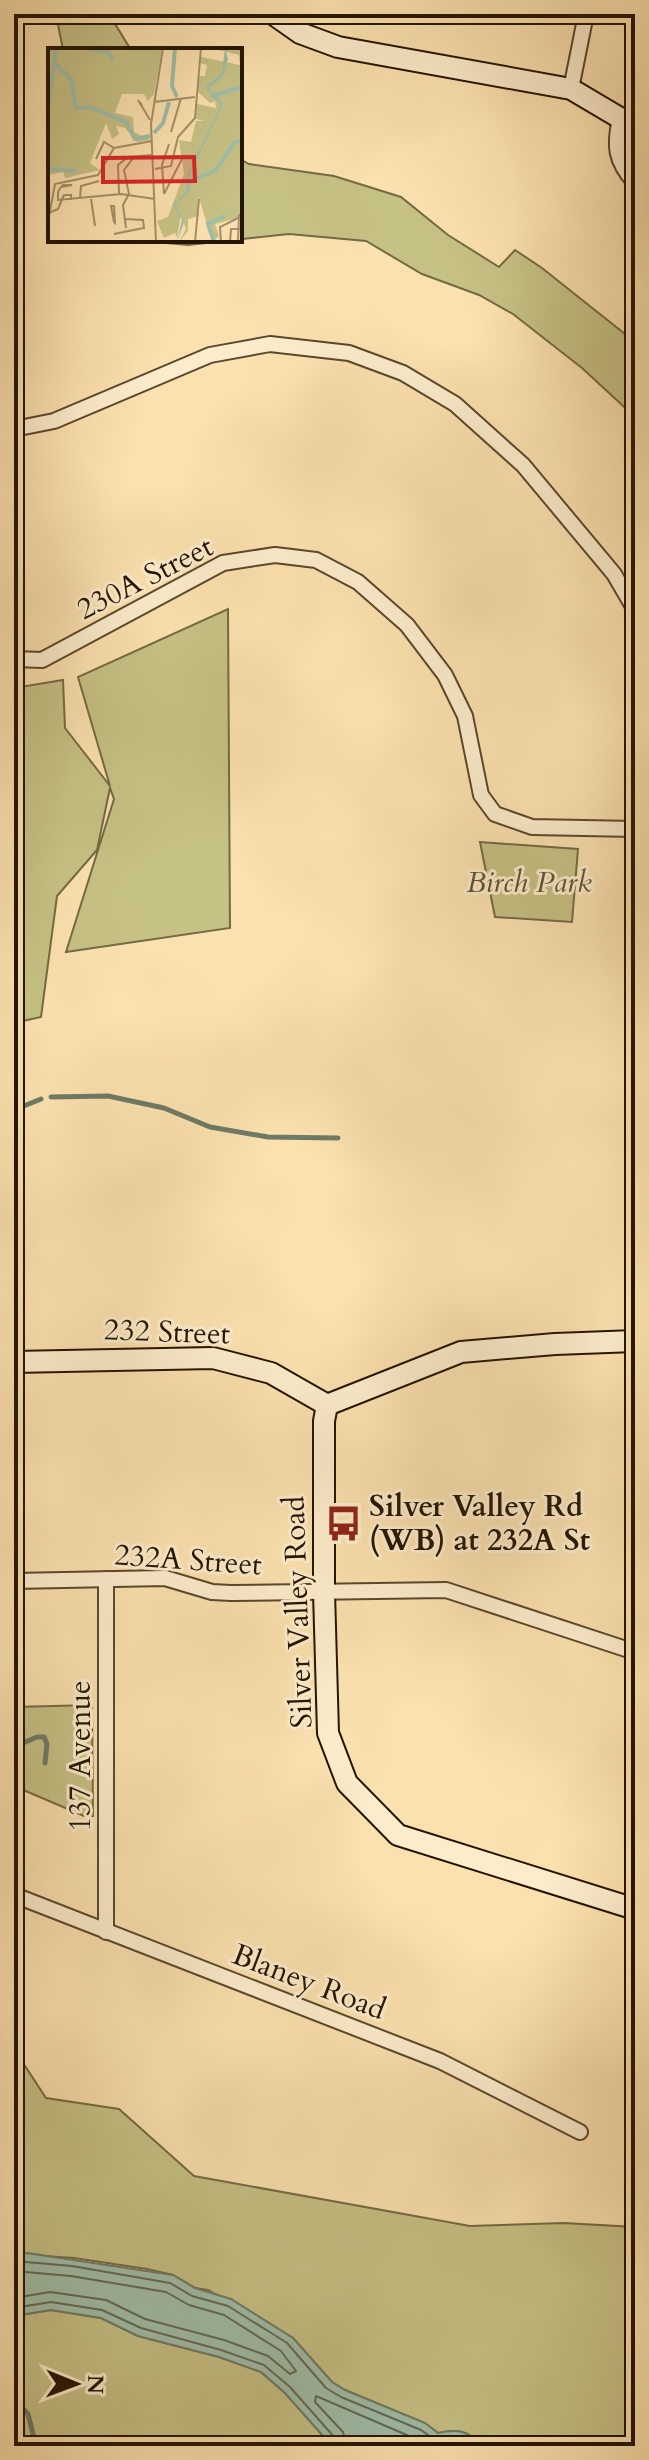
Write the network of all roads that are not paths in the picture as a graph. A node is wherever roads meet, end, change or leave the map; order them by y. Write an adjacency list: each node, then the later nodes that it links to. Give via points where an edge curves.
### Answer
1 (273, 14): 3 (street, via 300,33 338,47)
2 (586, 14): 3 (street)
3 (571, 89): 4 (street)
4 (628, 121): 5 (street, via 616,153)
5 (635, 183)
6 (14, 429): 7 (street, via 54,421 210,355 270,344 349,353 403,373 455,404 523,465 614,574)
7 (635, 610)
8 (14, 659): 9 (street, 230A Street, via 42,660 223,563 275,555 316,560 358,582 407,625 445,675 465,716 481,795 495,814 532,827)
9 (635, 829)
10 (635, 1341): 12 (street, via 461,1352)
11 (14, 1362): 12 (street, 232 Street, via 213,1358 271,1373)
12 (327, 1405): 15 (street, Silver Valley Road)
13 (106, 1579): 14 (street, 232A Street); 15 (street, 232A Street, via 173,1578 219,1592); 19 (street, 137 Avenue)
14 (14, 1581)
15 (324, 1592): 16 (street, 232A Street, via 446,1590); 18 (street, Silver Valley Road, via 328,1733 347,1783 398,1835)
16 (635, 1652)
17 (14, 1895): 19 (street, Blaney Road)
18 (635, 1909)
19 (106, 1932): 20 (street, Blaney Road, via 440,2061)
20 (580, 2132)

